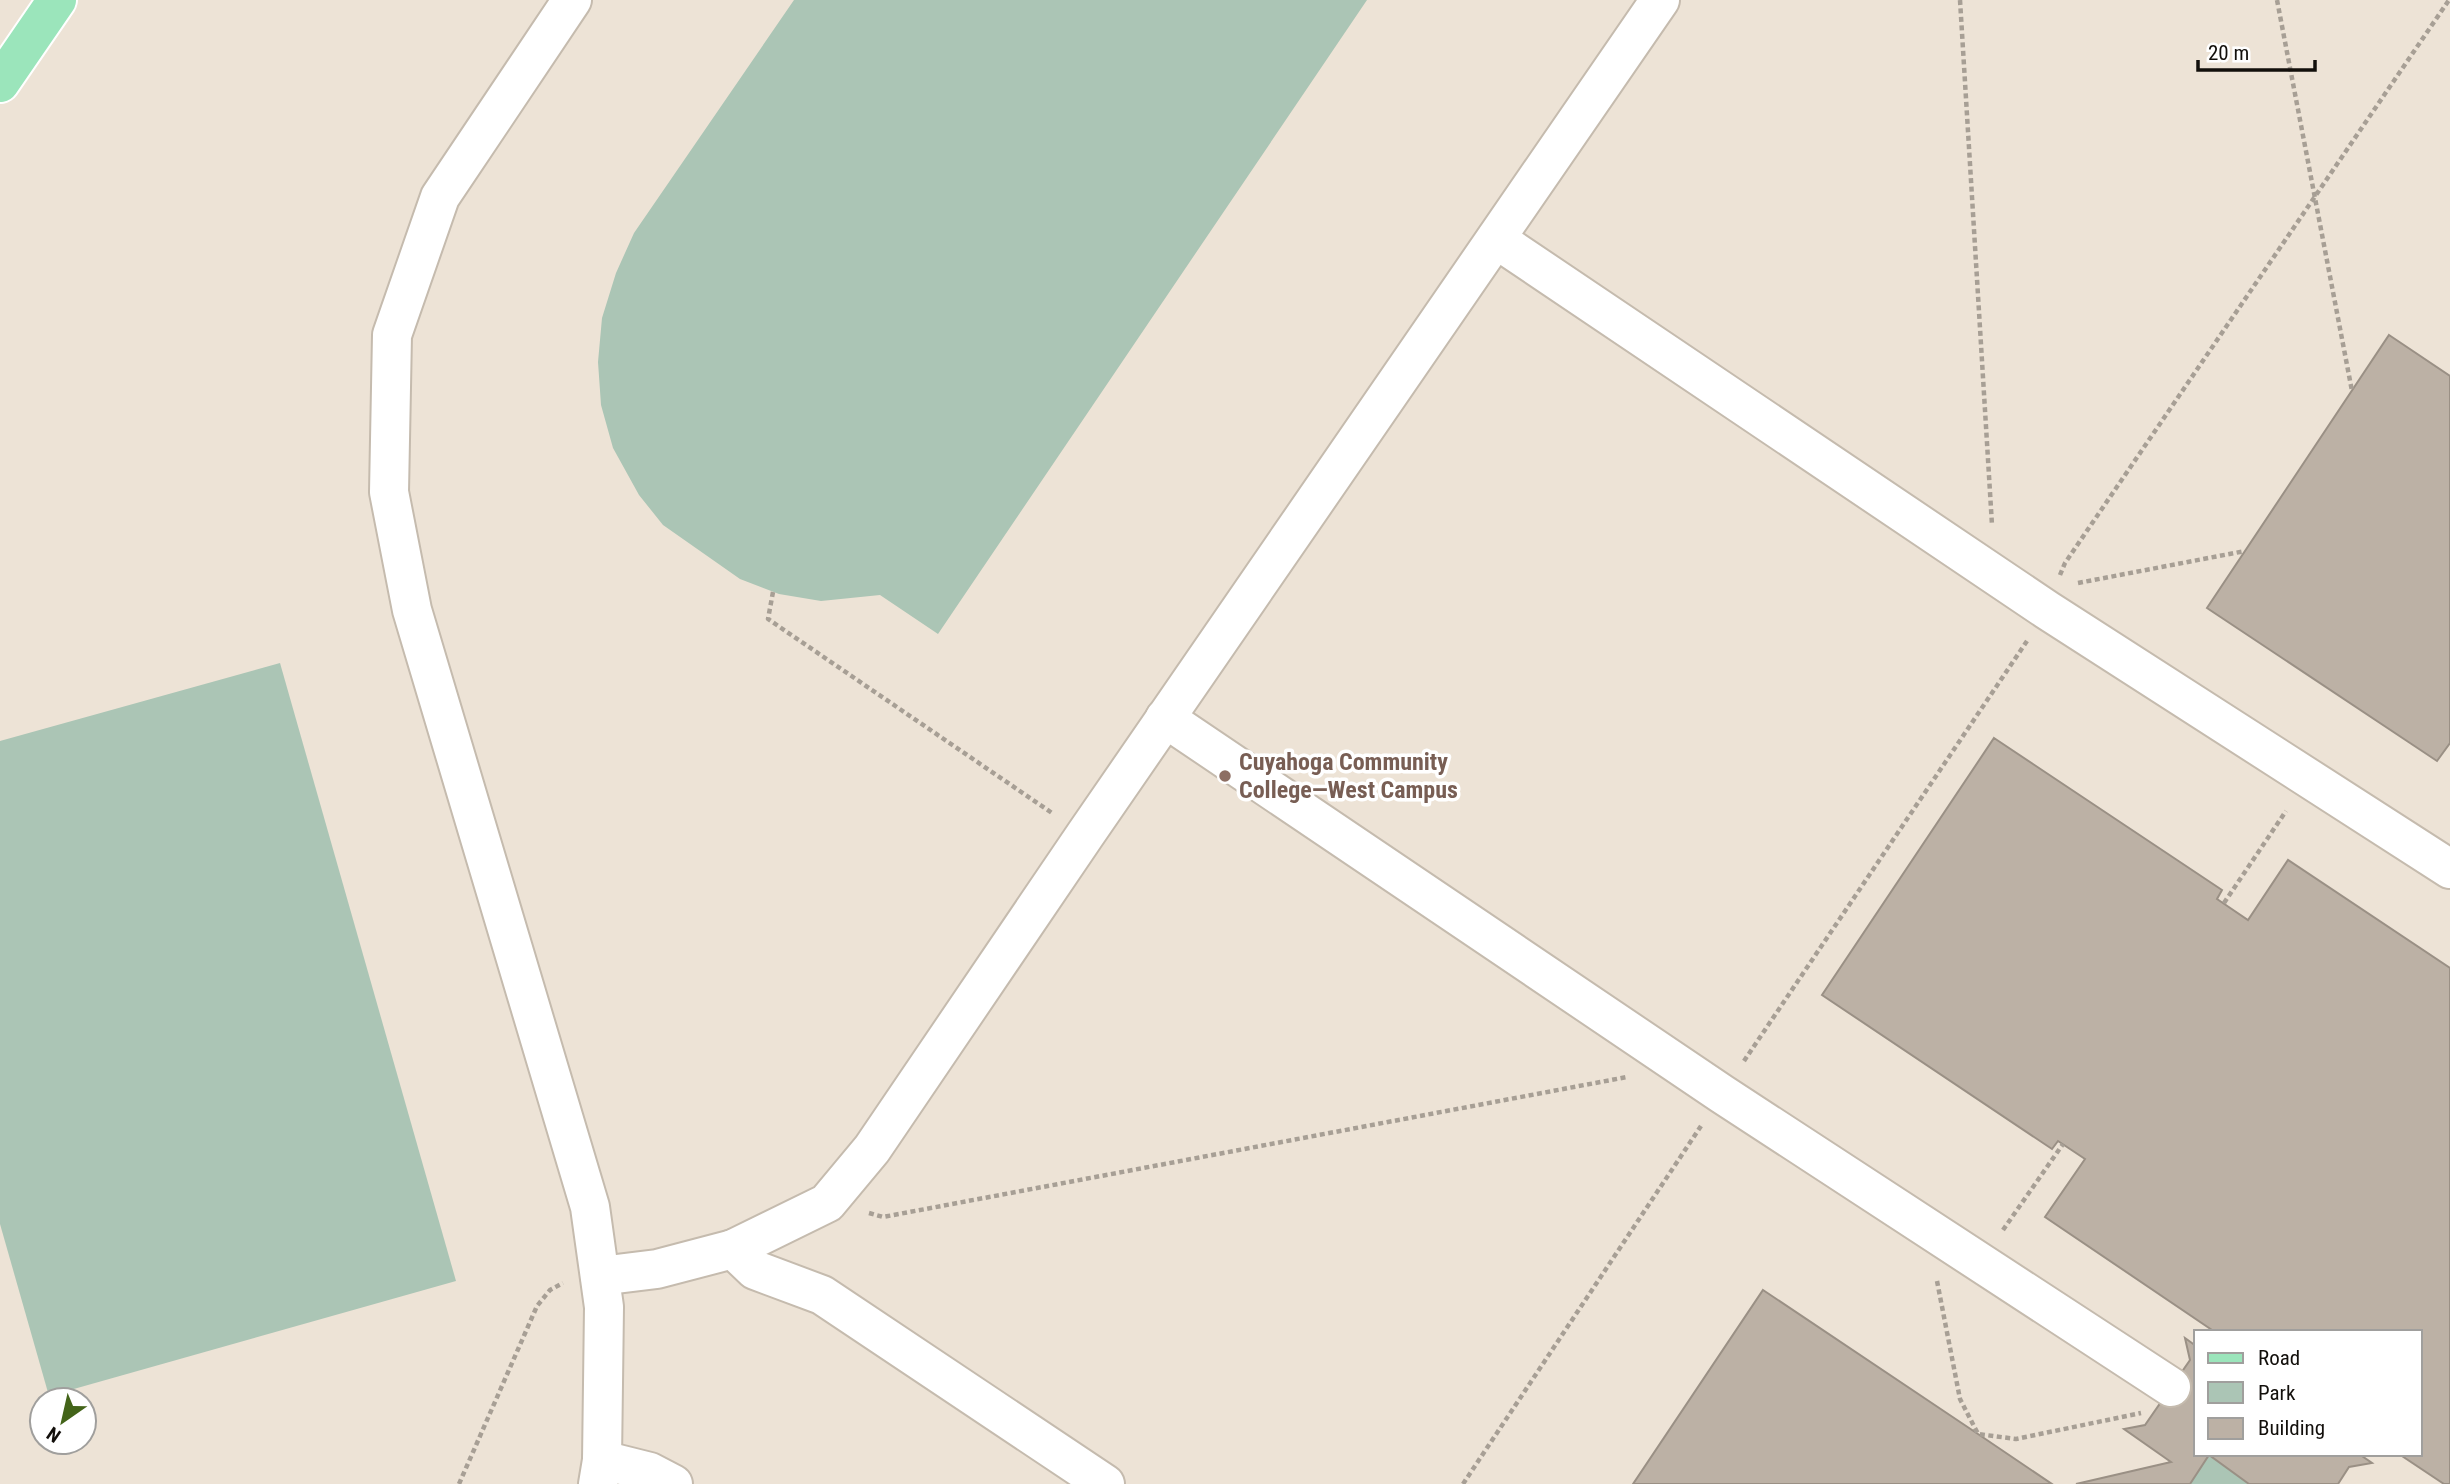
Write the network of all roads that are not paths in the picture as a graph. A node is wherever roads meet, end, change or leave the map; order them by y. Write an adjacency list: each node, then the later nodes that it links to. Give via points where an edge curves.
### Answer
1 (57, 0): 4 (main road)
2 (572, 0): 9 (lane, via 439,197 392,335 389,492 412,610 590,1207)
3 (1660, 0): 5 (lane)
4 (0, 83)
5 (1496, 239): 6 (lane); 7 (lane, via 1995,575 2052,599 2308,779)
6 (1165, 718): 8 (lane, via 872,1149 827,1203); 10 (lane, via 1722,1094)
7 (2450, 869)
8 (733, 1249): 9 (lane, via 657,1269); 13 (lane, via 755,1270 822,1295)
9 (600, 1276): 11 (lane, via 604,1307)
10 (2171, 1387)
11 (600, 1472): 12 (lane, via 650,1472)
12 (673, 1484)
13 (1105, 1484)

